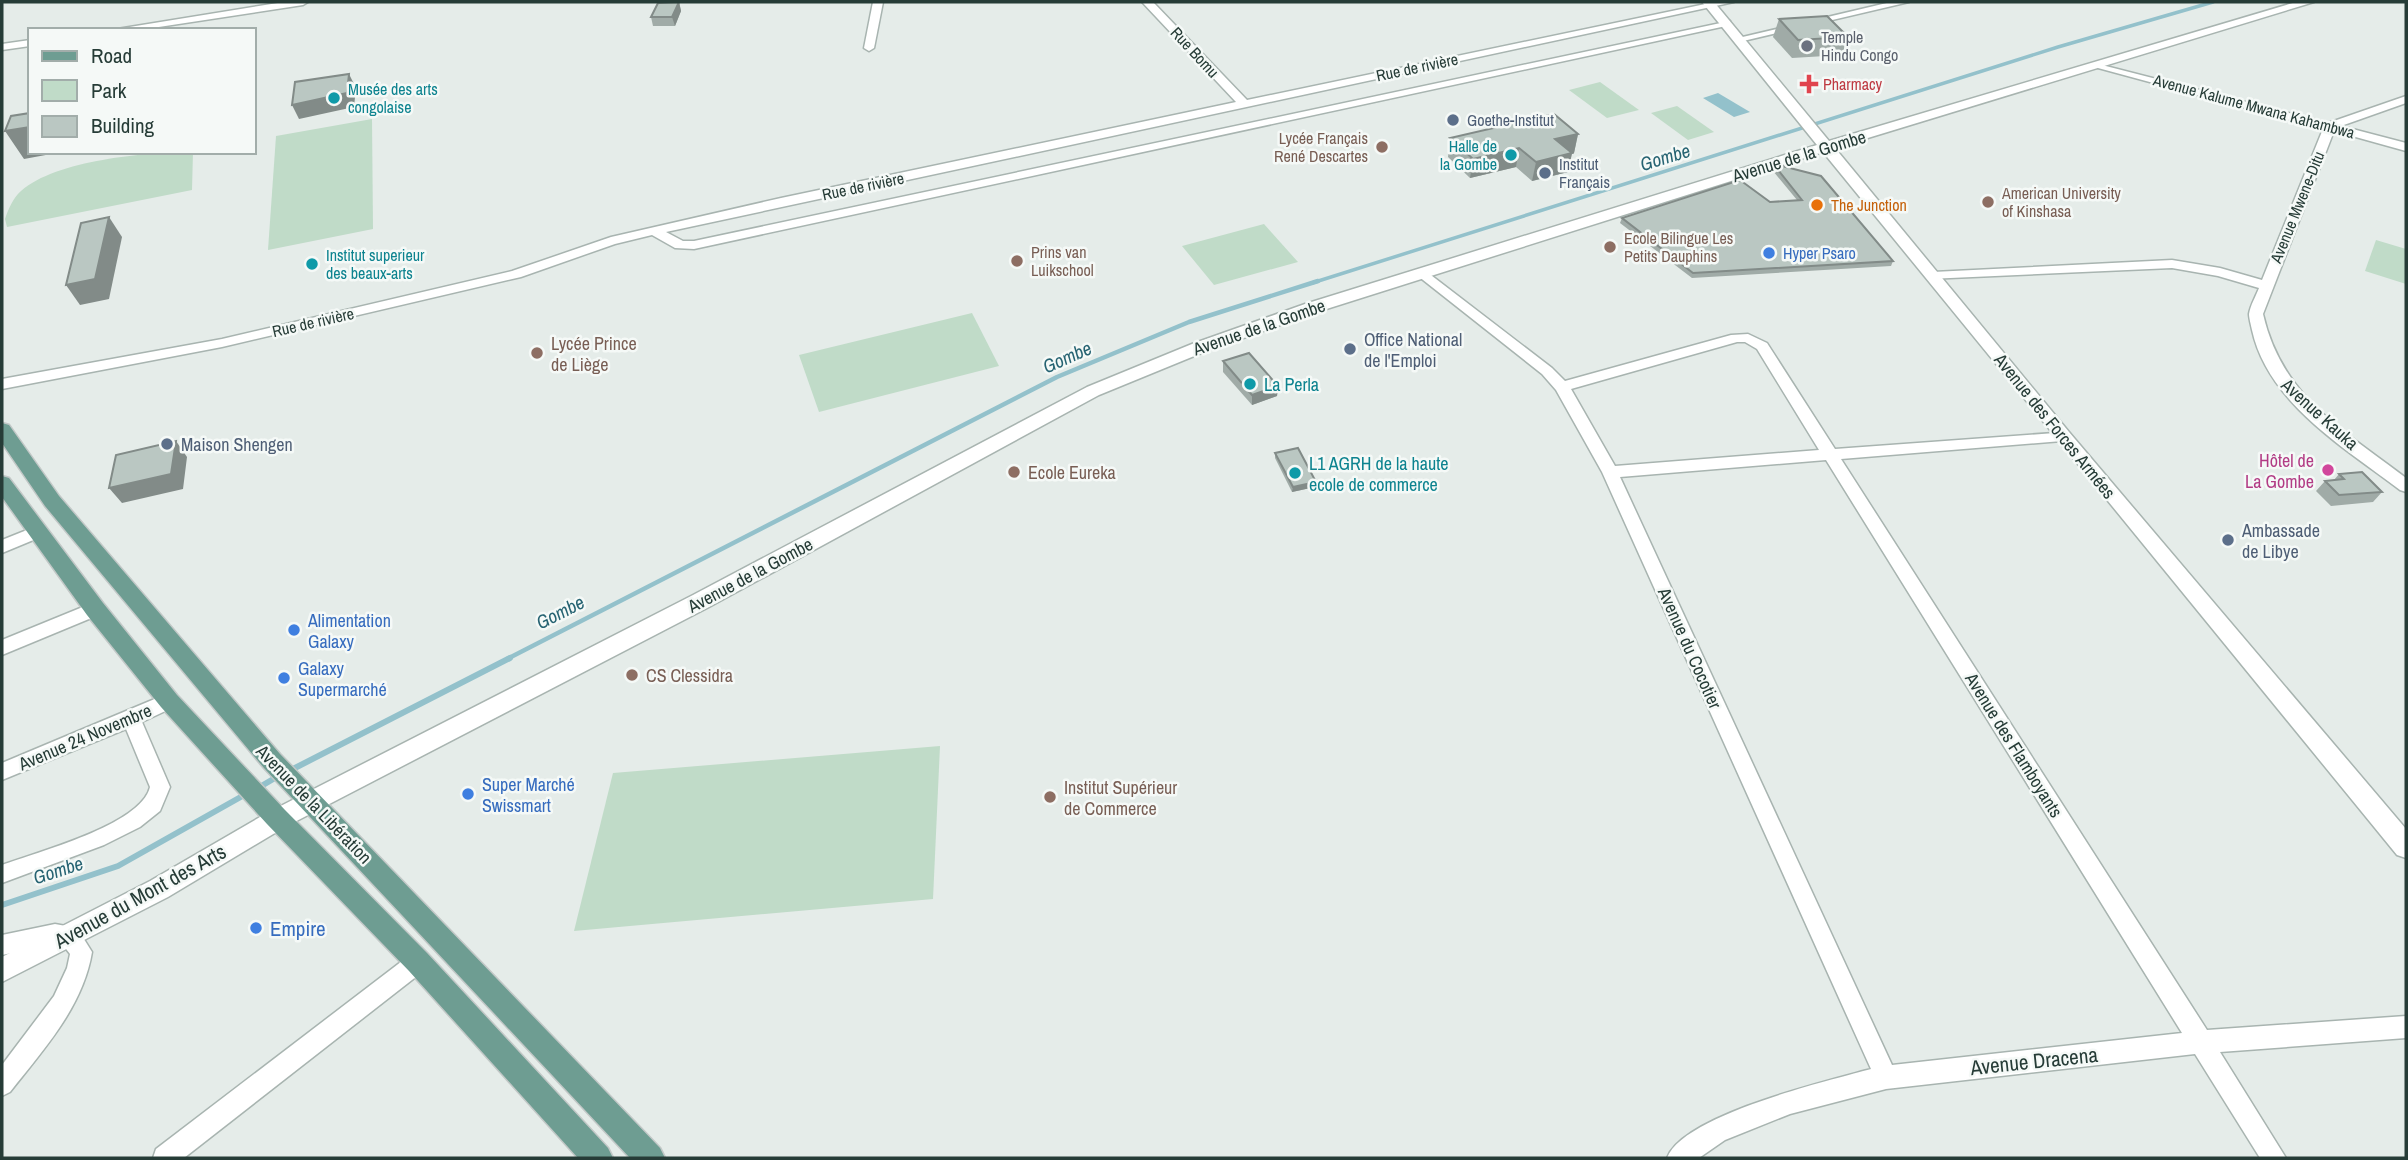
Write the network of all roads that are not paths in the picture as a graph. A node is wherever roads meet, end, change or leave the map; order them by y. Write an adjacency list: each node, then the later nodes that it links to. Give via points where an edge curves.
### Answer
1 (303, 2): 9 (street)
2 (878, 2): 13 (street)
3 (1147, 2): 16 (street, Rue Bomu)
4 (1729, 2): 7 (street, Rue de rivière)
5 (1904, 2): 10 (street)
6 (2308, 2): 14 (street, Avenue de la Gombe)
7 (1710, 4): 8 (street, Avenue des Forces Armées); 16 (street, Rue de rivière)
8 (1726, 23): 10 (street, Avenue des Forces Armées); 20 (street, via 694,246 680,245)
9 (129, 28)
10 (1739, 39): 18 (street, Avenue des Forces Armées)
11 (28, 43): 12 (street)
12 (2, 47)
13 (869, 48)
14 (2102, 66): 17 (street, Avenue Kalume Mwana Kahambwa); 18 (street, Avenue de la Gombe)
15 (2406, 99): 17 (street)
16 (1243, 103): 20 (street, Rue de rivière)
17 (2330, 126): 19 (street, Avenue Kalume Mwana Kahambwa); 23 (street, Avenue Mwene-Ditu)
18 (1817, 135): 21 (street, Avenue de la Gombe); 22 (street, Avenue des Forces Armées)
19 (2406, 147)
20 (654, 231): 24 (street, Rue de rivière, via 516,274 423,296 222,343)
21 (1423, 273): 25 (street, Avenue du Cocotier, via 1523,349); 40 (street, Avenue de la Gombe, via 1210,344 1093,391 655,625)
22 (1933, 276): 23 (street, via 2172,264); 27 (street, Avenue des Forces Armées)
23 (2266, 286): 30 (street, Avenue Kauka, via 2256,314 2258,338 2280,379 2307,406)
24 (2, 384)
25 (1562, 387): 28 (street, Avenue des Flamboyants, via 1748,338 1769,354); 29 (street, Avenue du Cocotier)
26 (2, 429): 40 (main road, Avenue de la Libération, via 52,501)
27 (2062, 436): 28 (street); 42 (street, Avenue des Forces Armées)
28 (1831, 454): 29 (street); 49 (street, Avenue des Flamboyants)
29 (1610, 472): 50 (street, Avenue du Cocotier)
30 (2398, 476): 32 (street, Avenue Kauka)
31 (2, 483): 33 (main road, Avenue de la Libération)
32 (2406, 486)
33 (37, 532): 34 (street); 35 (main road, Avenue de la Libération)
34 (2, 547)
35 (95, 609): 36 (street); 37 (main road, Avenue de la Libération)
36 (2, 648)
37 (169, 701): 38 (street, Avenue 24 Novembre); 41 (main road, Avenue de la Libération)
38 (131, 718): 39 (street, Avenue 24 Novembre); 43 (street, via 160,786 150,809 115,830)
39 (2, 772)
40 (303, 794): 41 (street, Avenue de la Gombe); 54 (main road, Avenue de la Libération)
41 (271, 811): 44 (street, Avenue du Mont des Arts, via 159,889); 46 (main road, Avenue de la Libération)
42 (2406, 847)
43 (2, 874)
44 (69, 935): 45 (street); 47 (street, Avenue du Mont des Arts); 51 (street, via 81,952 77,975)
45 (2, 945)
46 (418, 962): 52 (street); 53 (main road, Avenue de la Libération)
47 (2, 970)
48 (2406, 1027): 49 (street, Avenue Dracena)
49 (2201, 1042): 50 (street, Avenue Dracena); 56 (street, Avenue des Flamboyants)
50 (1886, 1077): 55 (street, Avenue Dracena, via 1790,1102 1717,1131)
51 (2, 1084)
52 (165, 1158)
53 (598, 1158)
54 (650, 1158)
55 (1679, 1158)
56 (2274, 1158)

